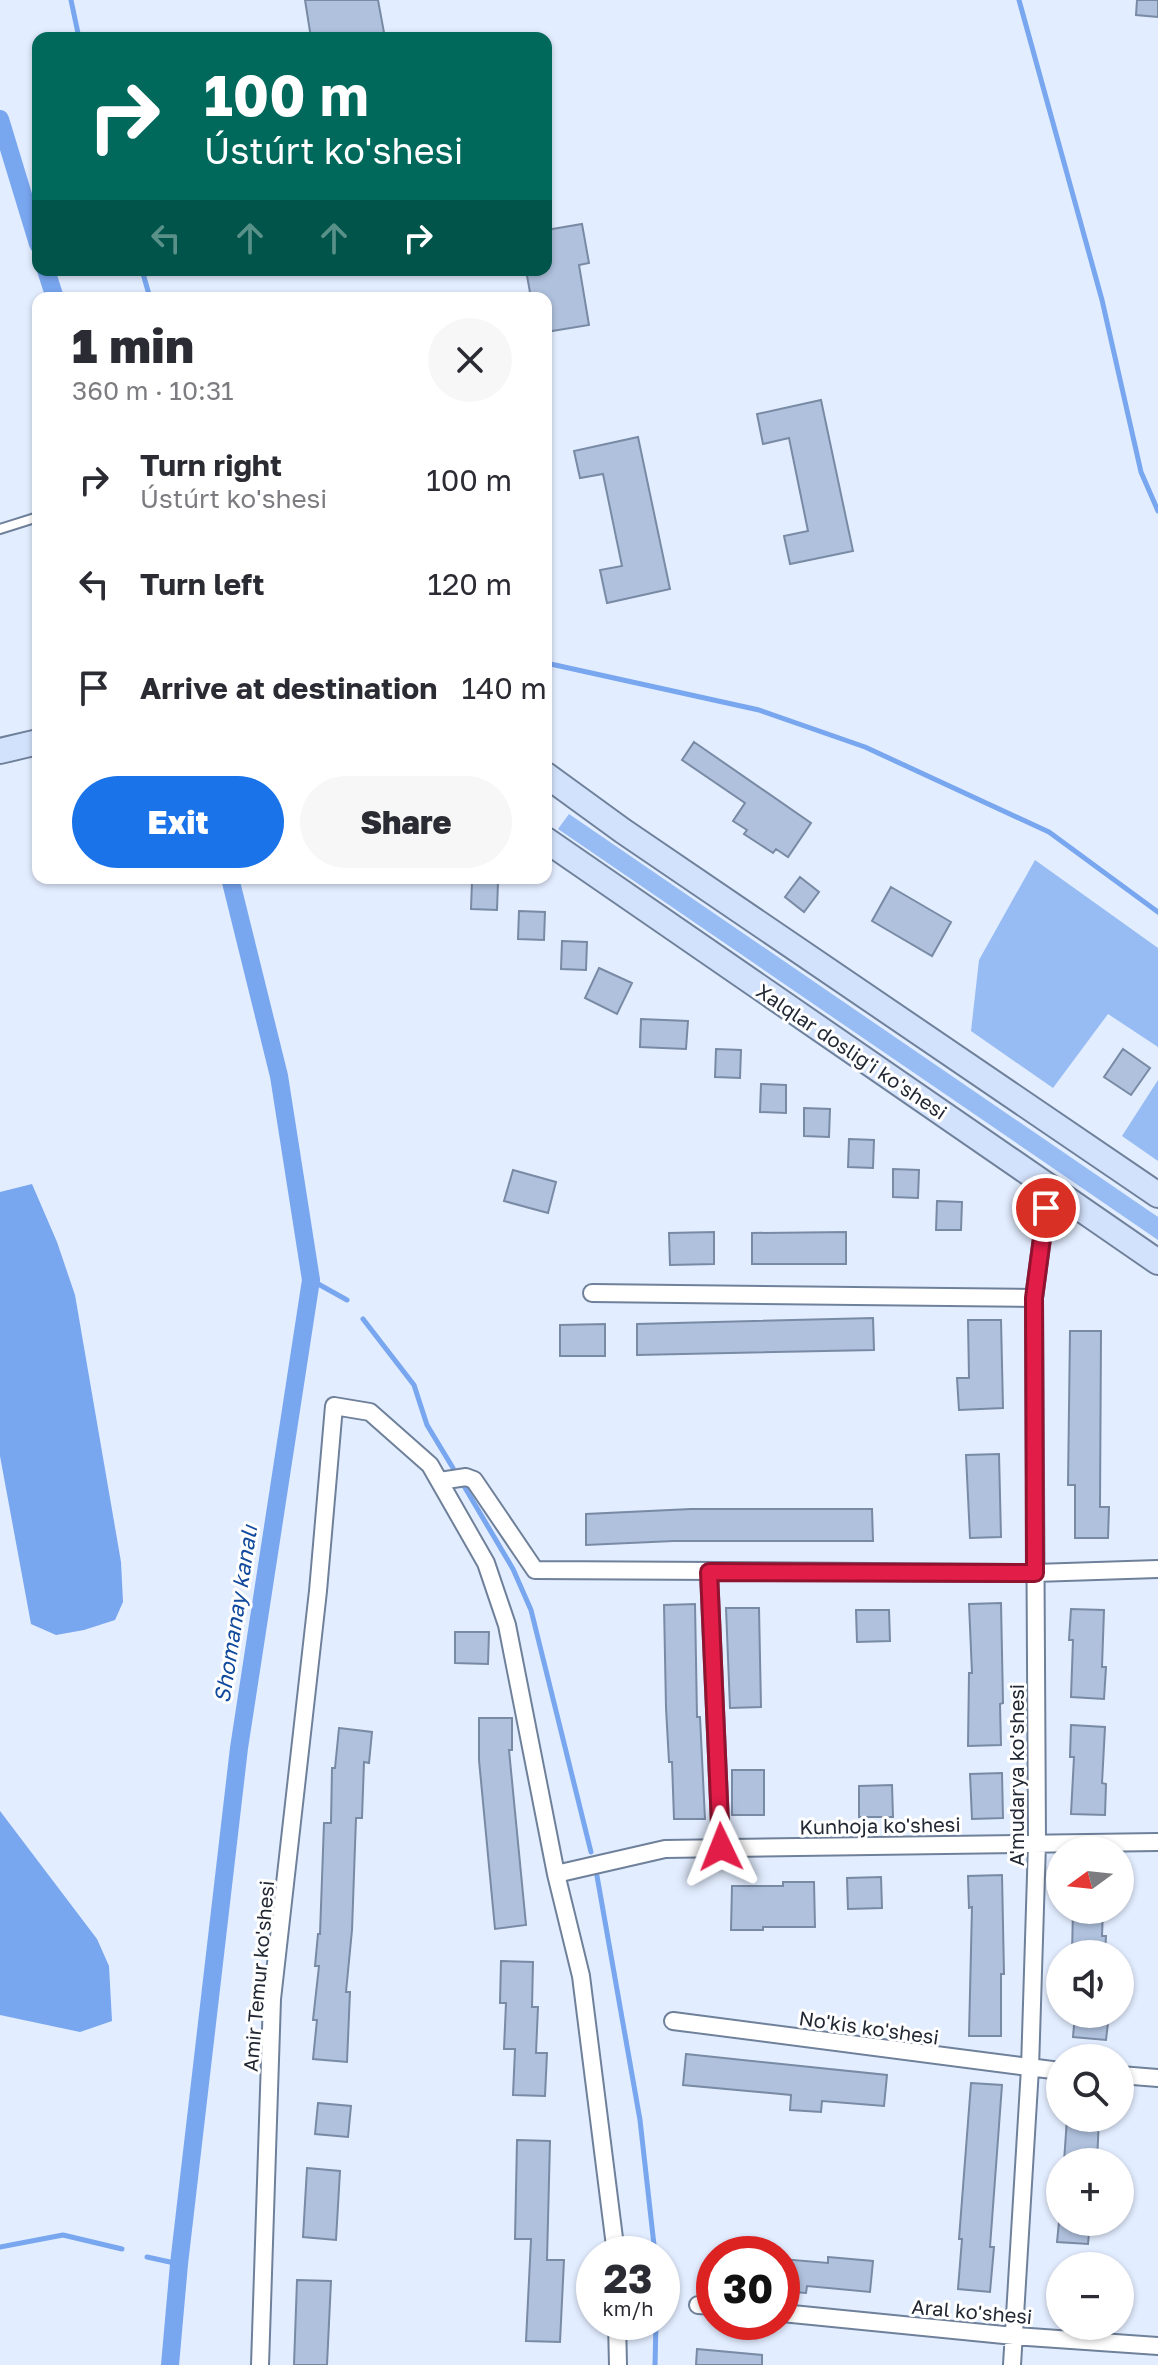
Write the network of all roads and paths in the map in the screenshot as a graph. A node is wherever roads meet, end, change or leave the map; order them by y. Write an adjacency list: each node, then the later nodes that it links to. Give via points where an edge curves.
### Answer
1 (32, 519): 2 (lane)
2 (0, 529)
3 (32, 743): 4 (main road)
4 (0, 751)
5 (552, 779): 8 (main road)
6 (552, 844): 7 (main road, Xalqlar doslig'i ko'shesi)
7 (1049, 1186): 9 (main road, Xalqlar doslig'i ko'shesi); 11 (street, A'mudarya ko'shesi)
8 (1158, 1195)
9 (1158, 1262)
10 (592, 1293): 11 (street)
11 (1034, 1298): 15 (street, A'mudarya ko'shesi)
12 (440, 1481): 14 (street, via 474,1480 535,1570); 19 (street, via 486,1563 507,1625); 30 (street, Amir Temur ko'shesi, via 430,1465 370,1412 334,1406 272,1999)
13 (1158, 1569): 15 (street)
14 (709, 1572): 15 (street); 18 (street)
15 (1035, 1573): 17 (street, A'mudarya ko'shesi)
16 (1158, 1842): 17 (street, Kunhoja ko'shesi)
17 (1037, 1843): 18 (street, Kunhoja ko'shesi); 21 (street, A'mudarya ko'shesi)
18 (721, 1847): 19 (street, Kunhoja ko'shesi, via 665,1849)
19 (556, 1874): 25 (street, via 581,1976)
20 (673, 2021): 21 (street, No'kis ko'shesi)
21 (1030, 2068): 22 (street, No'kis ko'shesi); 27 (street, A'mudarya ko'shesi)
22 (1046, 2070)
23 (1134, 2076): 24 (street)
24 (1158, 2078)
25 (614, 2236)
26 (800, 2315): 27 (street, Aral ko'shesi)
27 (1014, 2336): 29 (street, Aral ko'shesi); 32 (street, A'mudarya ko'shesi)
28 (617, 2340): 31 (street)
29 (1158, 2346)
30 (260, 2365)
31 (618, 2365)
32 (1012, 2365)

